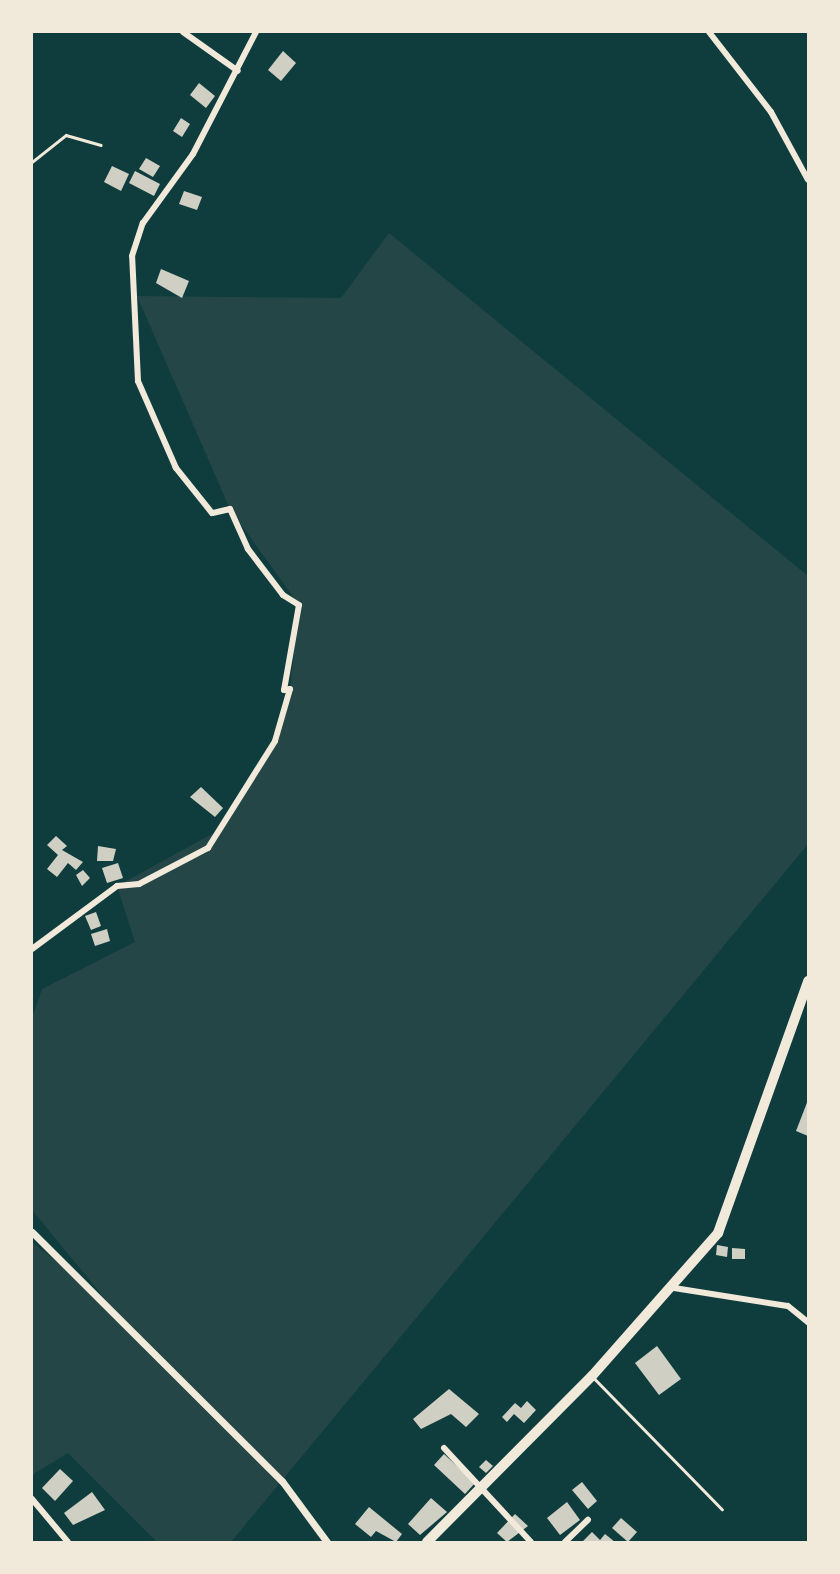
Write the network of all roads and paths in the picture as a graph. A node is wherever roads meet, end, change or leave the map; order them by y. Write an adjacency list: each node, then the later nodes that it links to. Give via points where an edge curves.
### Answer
1 (183, 32): 4 (street)
2 (256, 32): 4 (street)
3 (709, 32): 7 (street, via 771,113)
4 (239, 71): 8 (street, via 193,154 143,223 132,256 138,381 176,468 212,513 230,509 248,549 283,595 299,605 284,690 290,689 275,741 208,848 139,884 117,886)
5 (101, 145): 6 (path, via 66,135)
6 (32, 162)
7 (808, 180)
8 (32, 949)
9 (808, 981): 11 (main road, via 727,1217)
10 (32, 1232): 20 (street, via 282,1480)
11 (674, 1288): 12 (street, via 788,1306); 13 (main road)
12 (808, 1322)
13 (592, 1376): 15 (main road); 17 (lane)
14 (444, 1448): 15 (street, via 459,1459)
15 (478, 1491): 21 (main road); 22 (street)
16 (32, 1499): 19 (street)
17 (722, 1509)
18 (588, 1520): 23 (street)
19 (68, 1542)
20 (327, 1542)
21 (427, 1542)
22 (531, 1542)
23 (565, 1542)

